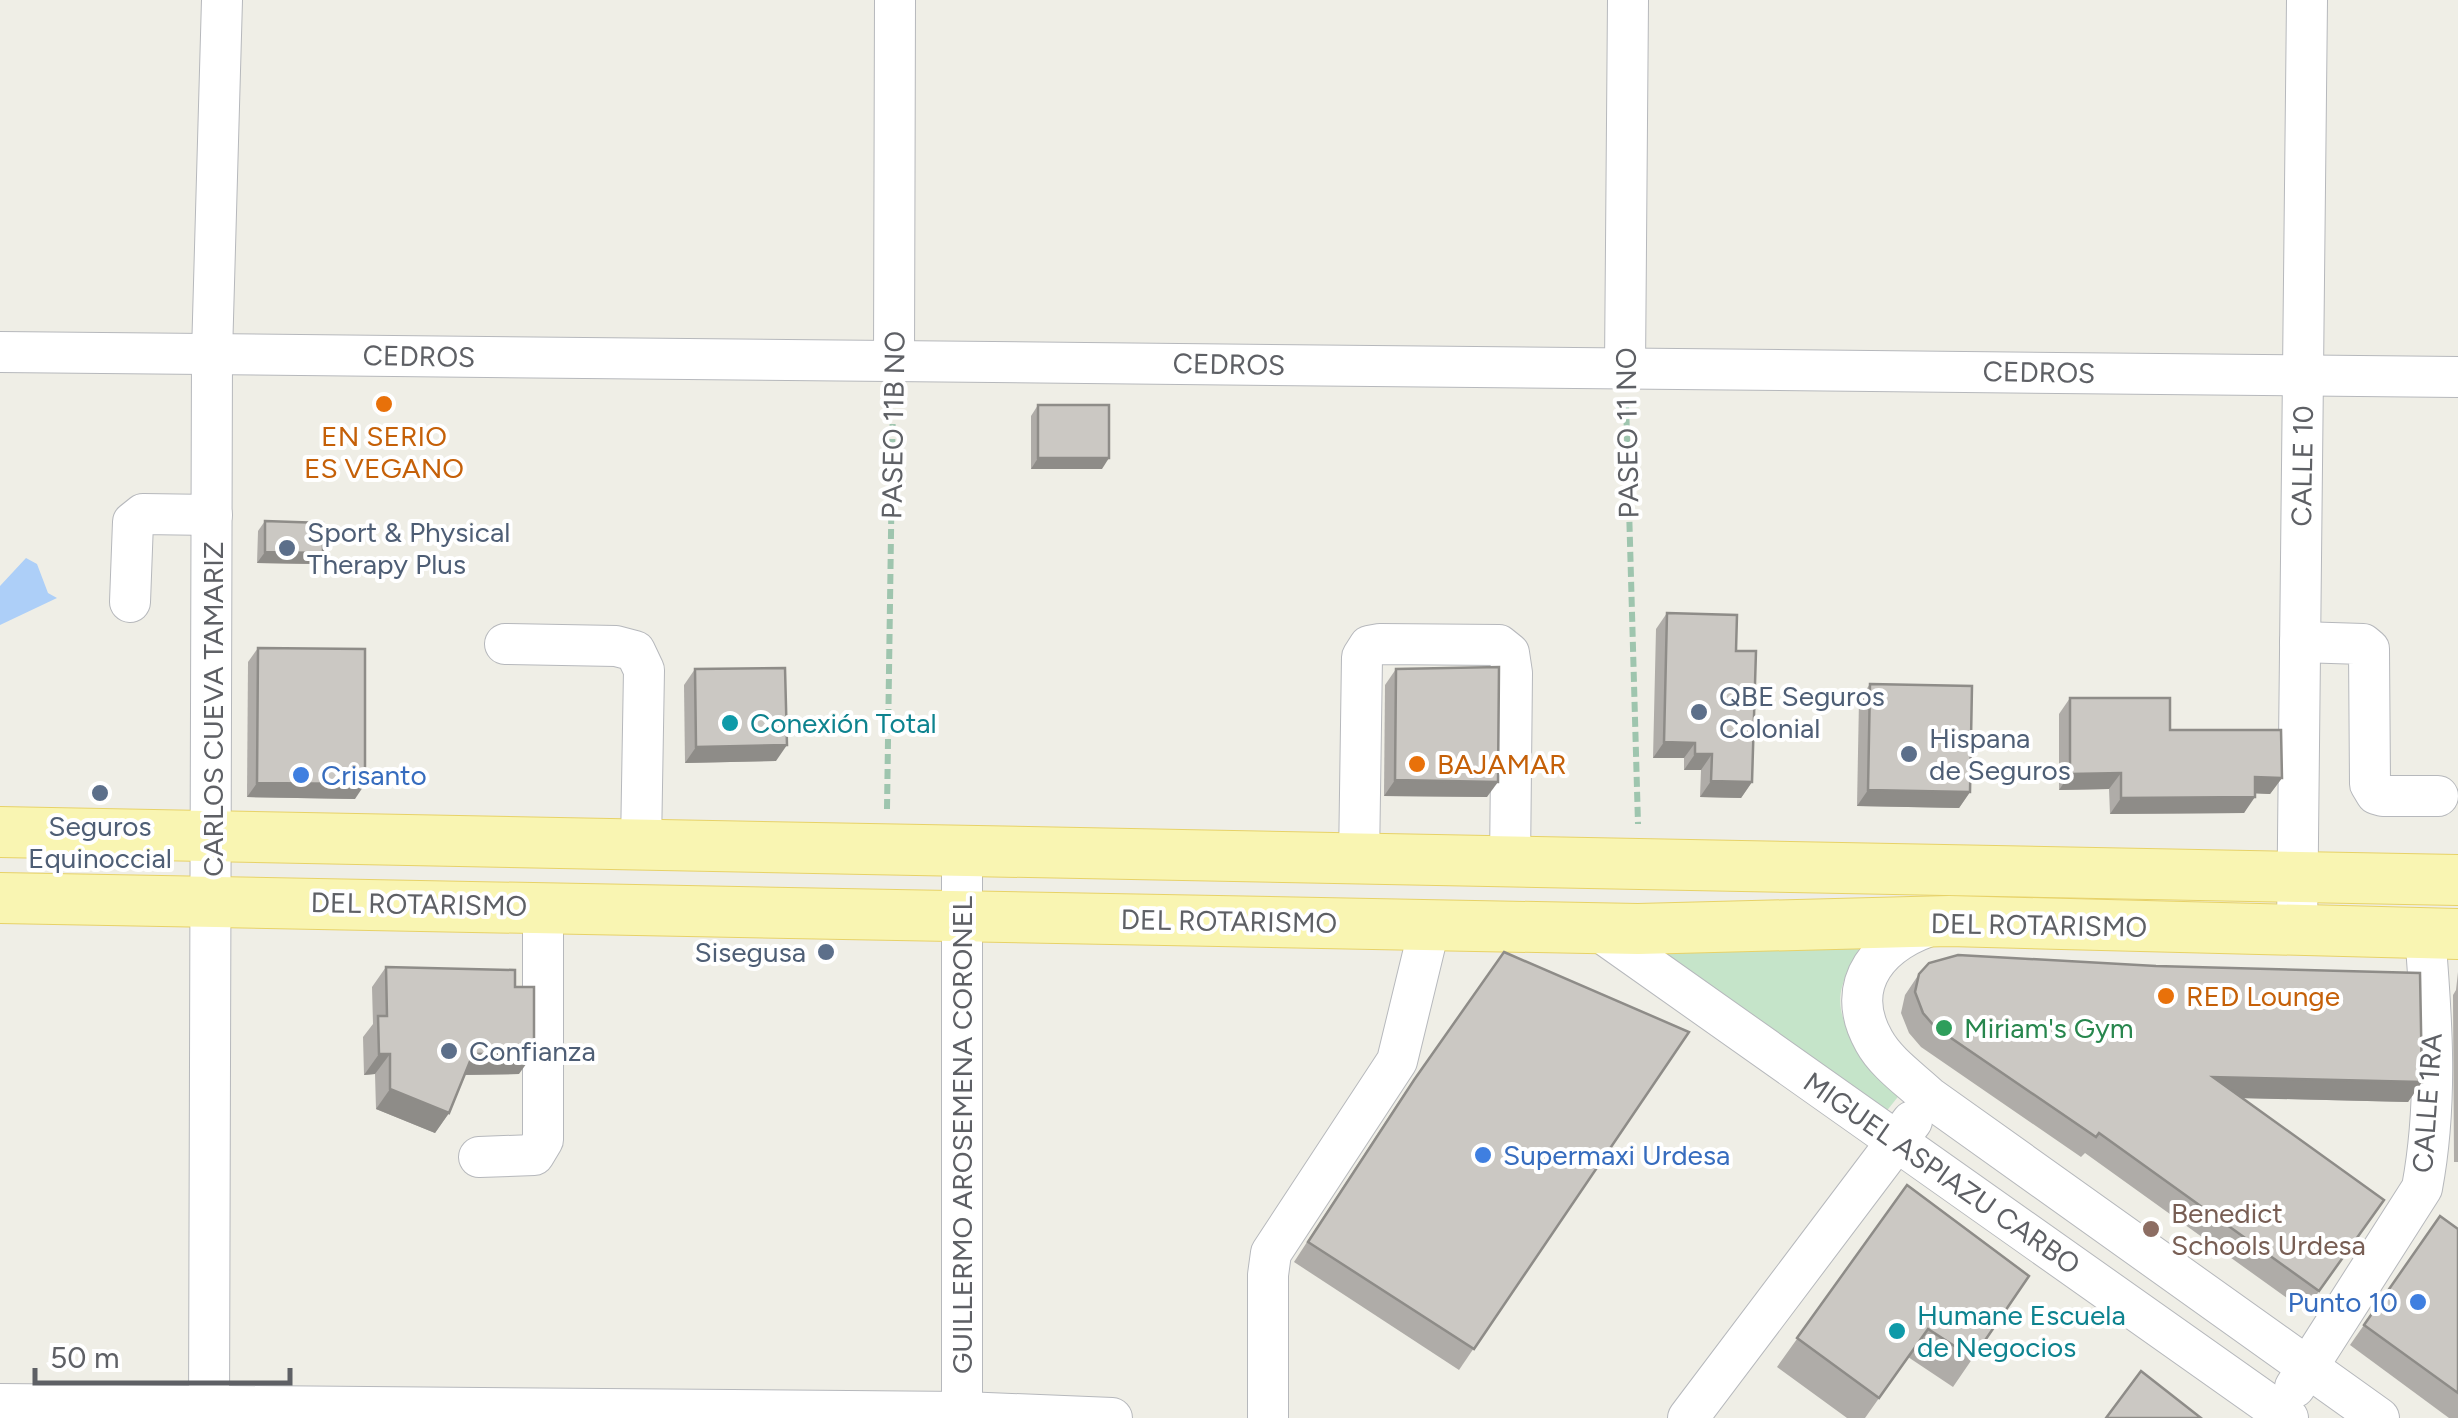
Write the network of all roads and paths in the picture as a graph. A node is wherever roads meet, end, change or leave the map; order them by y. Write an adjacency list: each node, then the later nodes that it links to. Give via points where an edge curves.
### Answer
1 (222, 0): 6 (street, CARLOS CUEVA TAMARIZ)
2 (894, 0): 7 (street, PASEO 11B NO)
3 (1628, 0): 8 (street, PASEO 11 NO)
4 (2307, 0): 9 (street, CALLE 10)
5 (0, 352): 6 (street, CEDROS)
6 (212, 354): 7 (street, CEDROS); 11 (street, CARLOS CUEVA TAMARIZ)
7 (894, 361): 8 (street, CEDROS); 19 (path, PASEO 11B NO)
8 (1625, 368): 9 (street, CEDROS); 23 (path, PASEO 11 NO)
9 (2303, 376): 10 (street, CEDROS); 13 (street, CALLE 10)
10 (2458, 377)
11 (212, 515): 12 (street, via 143,514 133,522); 17 (street, CARLOS CUEVA TAMARIZ)
12 (130, 602)
13 (2300, 642): 15 (street, via 2369,649 2370,784 2383,796); 24 (street, CALLE 10)
14 (504, 644): 18 (street, via 636,652 644,670)
15 (2438, 796)
16 (0, 832): 17 (main road, DEL ROTARISMO)
17 (213, 836): 18 (main road, DEL ROTARISMO); 27 (street, CARLOS CUEVA TAMARIZ)
18 (641, 845): 19 (main road, DEL ROTARISMO)
19 (886, 850): 20 (main road, DEL ROTARISMO)
20 (962, 852): 21 (main road, DEL ROTARISMO); 29 (street, GUILLERMO AROSEMENA CORONEL)
21 (1359, 860): 22 (main road, DEL ROTARISMO); 22 (street, via 1362,657 1368,646 1499,645 1512,673)
22 (1510, 863): 23 (main road, DEL ROTARISMO)
23 (1639, 866): 24 (main road, DEL ROTARISMO)
24 (2298, 878): 25 (main road, DEL ROTARISMO); 33 (street, CALLE 10)
25 (2458, 880)
26 (0, 898): 27 (main road, DEL ROTARISMO)
27 (212, 900): 28 (main road, DEL ROTARISMO); 40 (street, CARLOS CUEVA TAMARIZ)
28 (543, 907): 29 (main road, DEL ROTARISMO); 37 (street, via 543,1140 534,1154)
29 (962, 915): 31 (main road, DEL ROTARISMO); 42 (street, GUILLERMO AROSEMENA CORONEL)
30 (1948, 920): 32 (main road, DEL ROTARISMO); 33 (main road, DEL ROTARISMO); 35 (street, MIGUEL ASPIAZU CARBO, via 1889,946 1869,968 1862,1000 1874,1043)
31 (1430, 925): 32 (main road, DEL ROTARISMO); 45 (street, via 1397,1061 1271,1253)
32 (1594, 928): 36 (street, MIGUEL ASPIAZU CARBO)
33 (2297, 932): 34 (main road, DEL ROTARISMO)
34 (2442, 934): 38 (street, CALLE 1RA, via 2422,1188)
35 (1929, 1098): 36 (street); 38 (street, MIGUEL ASPIAZU CARBO)
36 (1898, 1142): 43 (street, MIGUEL ASPIAZU CARBO); 46 (street)
37 (479, 1157)
38 (2308, 1365): 43 (street, CALLE 1RA); 47 (street, MIGUEL ASPIAZU CARBO)
39 (0, 1404): 40 (street)
40 (209, 1412): 41 (street)
41 (480, 1413): 42 (street)
42 (962, 1415): 44 (street)
43 (2281, 1416)
44 (1112, 1418)
45 (1268, 1418)
46 (1688, 1418)
47 (2380, 1418)

